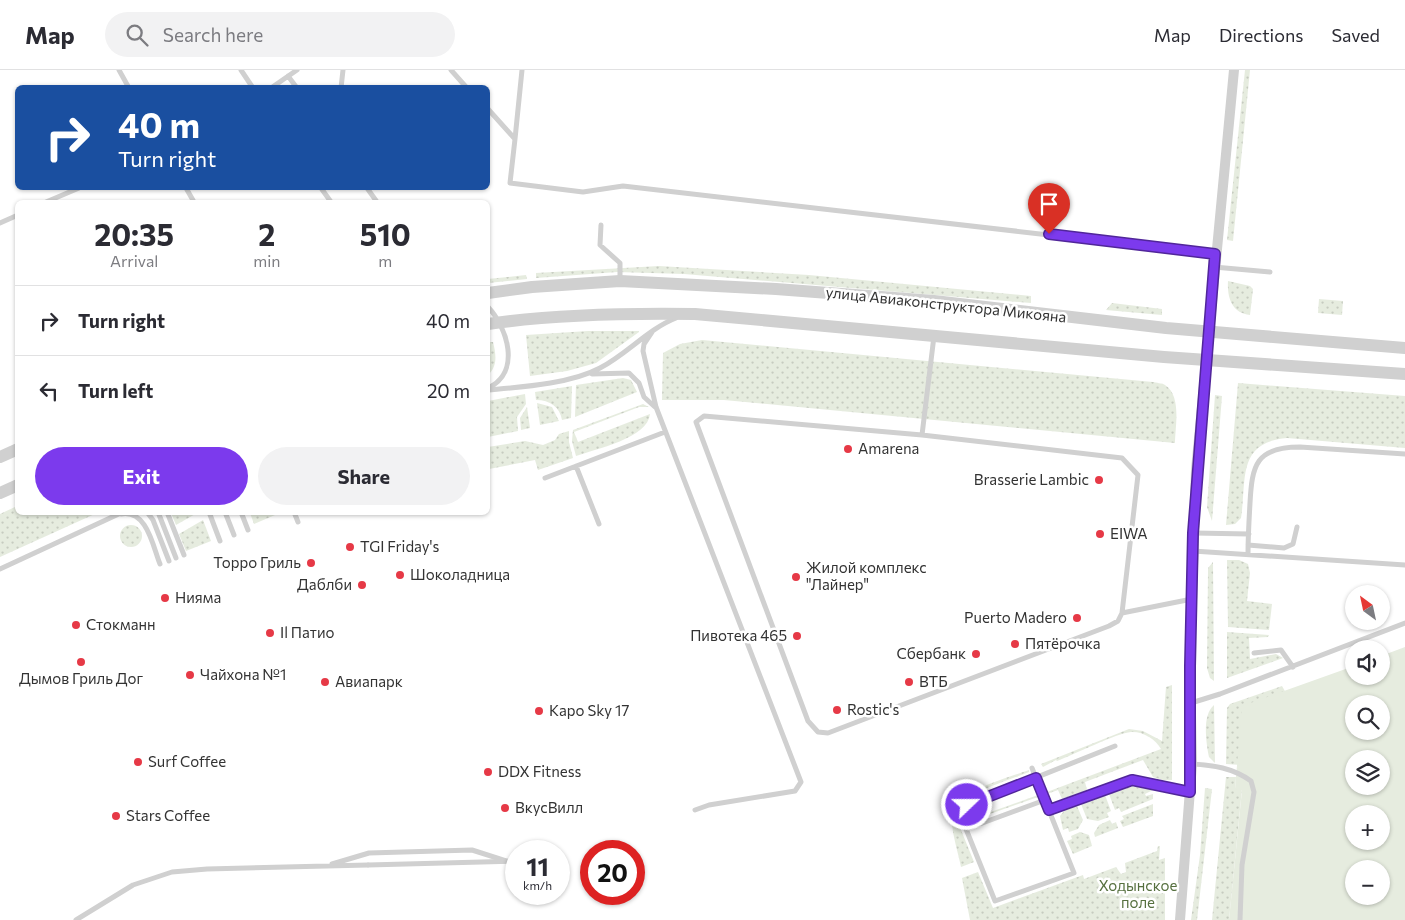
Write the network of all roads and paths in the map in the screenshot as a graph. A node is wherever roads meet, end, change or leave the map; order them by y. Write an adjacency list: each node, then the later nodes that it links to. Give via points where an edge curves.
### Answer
1 (119, 70): 9 (lane)
2 (241, 70): 10 (lane)
3 (297, 70): 8 (lane)
4 (343, 70): 13 (lane)
5 (451, 70): 14 (lane)
6 (522, 70): 16 (lane)
7 (1234, 70): 24 (street)
8 (288, 76): 11 (lane); 12 (lane)
9 (127, 85)
10 (251, 85)
11 (275, 85)
12 (295, 85)
13 (341, 85)
14 (464, 85)
15 (490, 112): 16 (lane)
16 (515, 139): 24 (lane, via 510,183 583,192 623,186)
17 (74, 190): 19 (lane)
18 (369, 190): 20 (lane)
19 (51, 200)
20 (376, 200)
21 (15, 216): 22 (lane)
22 (0, 223)
23 (601, 225): 27 (lane, via 600,245 620,263)
24 (1215, 254): 25 (street)
25 (1214, 267): 26 (lane); 32 (street)
26 (1270, 272)
27 (620, 281): 28 (street, улица Авиаконструктора Микояна); 32 (street, улица Авиаконструктора Микояна, via 924,300)
28 (490, 293)
29 (695, 314): 30 (street, улица Авиаконструктора Микояна, via 631,313); 31 (lane, via 676,318); 33 (street, улица Авиаконструктора Микояна)
30 (494, 323): 38 (lane, via 508,344 507,362 499,379)
31 (652, 332): 37 (lane, via 614,360); 40 (lane, via 643,351)
32 (1209, 332): 34 (street, улица Авиаконструктора Микояна); 35 (street)
33 (934, 336): 35 (street, улица Авиаконструктора Микояна); 42 (lane)
34 (1405, 348)
35 (1206, 359): 36 (street, улица Авиаконструктора Микояна); 63 (street)
36 (1405, 374)
37 (583, 375): 39 (lane); 40 (lane, via 629,373 639,383 644,397)
38 (490, 387)
39 (490, 389)
40 (656, 407): 41 (lane)
41 (666, 432): 46 (lane); 89 (lane, via 801,782 795,791)
42 (922, 435): 77 (lane, via 1122,458 1138,475); 77 (lane, via 704,416 696,422 812,728 828,733 1109,626 1118,621)
43 (15, 450): 45 (street)
44 (1405, 454): 64 (lane, via 1300,447 1283,447 1267,453 1257,462 1252,475)
45 (0, 457)
46 (576, 466): 47 (lane); 60 (lane)
47 (545, 478)
48 (15, 486): 49 (street)
49 (0, 493)
50 (119, 515): 75 (lane)
51 (134, 515): 73 (lane, via 143,522)
52 (149, 515): 72 (lane)
53 (159, 515): 71 (lane)
54 (169, 515): 70 (lane)
55 (210, 515): 66 (lane)
56 (226, 515): 65 (lane)
57 (242, 515): 62 (lane)
58 (295, 515): 59 (lane)
59 (298, 522)
60 (599, 524)
61 (1297, 528): 67 (lane, via 1293,544 1284,548)
62 (248, 530)
63 (1193, 533): 64 (lane); 68 (street)
64 (1248, 534): 67 (lane)
65 (234, 535)
66 (220, 541)
67 (1248, 545): 69 (lane)
68 (1193, 552): 69 (lane); 76 (street)
69 (1248, 554): 74 (lane)
70 (184, 555)
71 (176, 558)
72 (169, 561)
73 (160, 564)
74 (1405, 565)
75 (0, 569)
76 (1192, 599): 77 (lane); 81 (street)
77 (1122, 613)
78 (1405, 623): 80 (lane)
79 (1254, 653): 80 (lane, via 1281,650)
80 (1293, 667): 81 (lane)
81 (1191, 703): 83 (street)
82 (1115, 746): 85 (lane)
83 (1192, 764): 86 (street); 96 (lane, via 1218,766 1251,780 1254,792 1242,865)
84 (1032, 768): 85 (lane)
85 (1036, 778): 87 (lane); 88 (lane)
86 (1190, 792): 90 (lane, via 1132,780); 95 (street)
87 (1045, 800): 90 (lane); 90 (lane, via 966,829 995,901 1074,873)
88 (967, 805)
89 (695, 810)
90 (1049, 810)
91 (505, 860): 93 (lane, via 472,850 369,853)
92 (505, 863): 93 (lane, bridge)
93 (324, 866): 94 (lane, via 207,868 172,872 133,885)
94 (76, 920)
95 (1180, 920)
96 (1240, 920)

